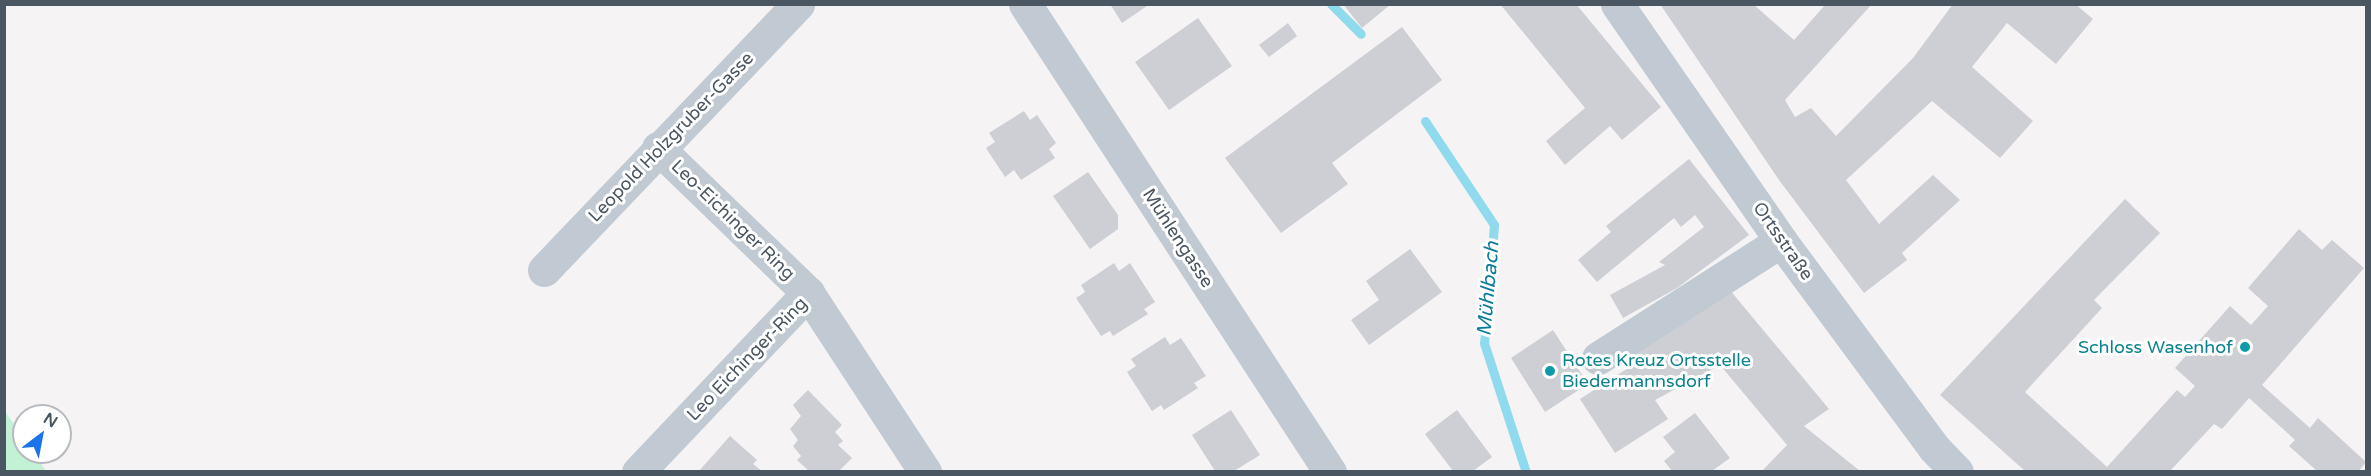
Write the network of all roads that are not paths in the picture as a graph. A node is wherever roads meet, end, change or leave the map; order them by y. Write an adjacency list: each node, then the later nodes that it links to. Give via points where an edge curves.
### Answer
1 (798, 4): 4 (street, Leopold Holzgruber-Gasse)
2 (1025, 4): 11 (street, Mühlengasse)
3 (1617, 4): 5 (street, Ortsstraße)
4 (658, 148): 6 (street, Leopold Holzgruber-Gasse); 7 (street, Leo-Eichinger Ring)
5 (1781, 241): 8 (street); 12 (street, Ortsstraße, via 1934,448)
6 (544, 270)
7 (808, 293): 9 (street, Leo Eichinger-Ring); 10 (street, Leo Eichinger-Ring)
8 (1598, 358)
9 (638, 471)
10 (926, 471)
11 (1330, 471)
12 (1957, 471)

